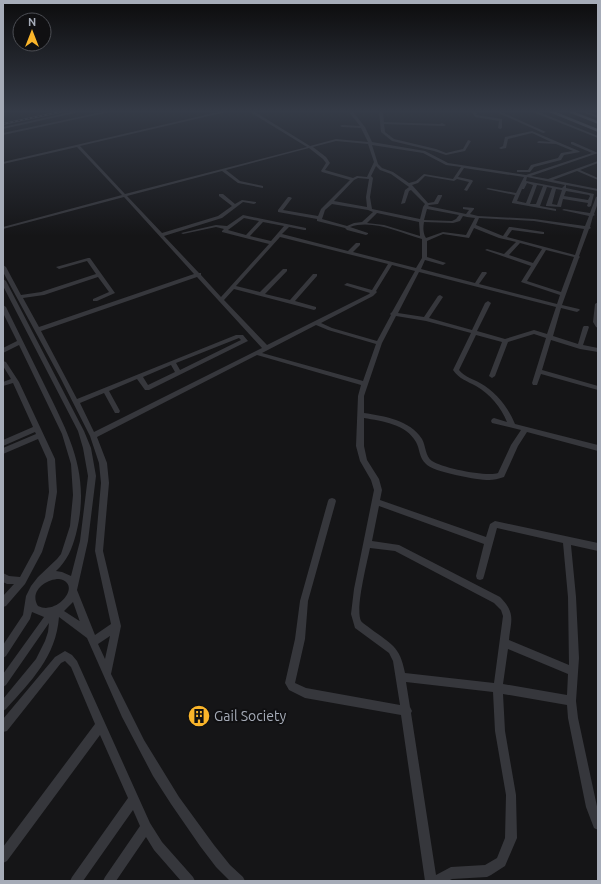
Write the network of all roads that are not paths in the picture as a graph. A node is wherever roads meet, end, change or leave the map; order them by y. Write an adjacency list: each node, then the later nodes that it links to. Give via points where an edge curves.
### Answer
1 (23, 153): 12 (street)
2 (40, 153): 15 (street)
3 (43, 153): 14 (street)
4 (53, 153): 13 (street)
5 (85, 153): 43 (street)
6 (283, 153): 18 (street)
7 (319, 153): 29 (street, via 328,163 323,171)
8 (373, 153): 17 (street)
9 (426, 153): 21 (street, via 443,163)
10 (568, 153): 20 (street, via 562,154 561,158 552,162)
11 (596, 153): 23 (street)
12 (11, 156)
13 (41, 156): 14 (street); 15 (street)
14 (18, 159): 15 (street)
15 (3, 162)
16 (598, 162): 25 (street)
17 (375, 163): 27 (street, via 369,176); 33 (street)
18 (244, 164): 22 (street); 24 (street)
19 (473, 164): 20 (street, via 520,172 528,171)
20 (536, 164): 23 (street)
21 (463, 166): 26 (street); 28 (street)
22 (250, 168)
23 (546, 169): 26 (street)
24 (223, 170): 35 (street, via 239,182); 43 (street)
25 (576, 170): 30 (street); 31 (street)
26 (526, 176): 31 (street); 41 (street)
27 (371, 178): 29 (street); 56 (street)
28 (456, 178): 33 (street, via 451,181 423,175); 38 (street, via 471,181)
29 (353, 179): 47 (street)
30 (598, 179)
31 (549, 181): 40 (street)
32 (535, 184): 34 (street); 51 (street); 51 (street, via 526,182 518,202)
33 (410, 186): 49 (street); 53 (street, via 420,194)
34 (545, 186): 36 (street); 50 (street)
35 (262, 187)
36 (555, 187): 40 (street); 52 (street)
37 (488, 189): 41 (street)
38 (466, 190)
39 (598, 190): 40 (street)
40 (564, 191): 40 (street, via 590,202 591,194); 52 (street, via 559,206)
41 (517, 194): 57 (street, via 514,202)
42 (221, 195): 54 (street)
43 (125, 196): 75 (street); 81 (street)
44 (440, 196): 53 (street, via 436,203)
45 (598, 197): 62 (street)
46 (290, 198): 60 (street, via 280,211)
47 (330, 202): 56 (street); 65 (street, via 322,211)
48 (254, 203): 54 (street, via 242,201)
49 (403, 203)
50 (540, 203): 51 (street, via 538,206); 52 (street)
51 (528, 204)
52 (549, 205)
53 (426, 206): 61 (street); 68 (street)
54 (235, 207): 81 (street, via 220,217)
55 (465, 208): 63 (street, via 472,210)
56 (369, 209): 59 (street)
57 (554, 210)
58 (564, 210): 62 (street)
59 (375, 212): 68 (street); 70 (street)
60 (292, 214): 65 (street); 71 (street)
61 (461, 215): 63 (street); 68 (street, via 453,222)
62 (593, 215): 73 (street)
63 (467, 216): 64 (street)
64 (477, 217): 67 (street); 72 (street)
65 (320, 218): 74 (street)
66 (262, 220): 71 (street); 76 (street, via 243,216); 83 (street)
67 (527, 220): 73 (street); 78 (street)
68 (423, 221): 85 (street, via 420,230)
69 (575, 221): 73 (street)
70 (363, 224): 74 (street, via 350,224); 85 (street, via 394,229)
71 (286, 225): 77 (street); 82 (street)
72 (474, 226): 84 (street); 85 (street, via 467,237 443,233)
73 (589, 226): 93 (street)
74 (347, 227): 80 (street)
75 (3, 228)
76 (228, 228): 81 (street, via 216,226); 83 (street, via 225,232)
77 (304, 229)
78 (523, 230): 79 (street); 84 (street, via 511,228)
79 (542, 233)
80 (366, 234)
81 (163, 236): 103 (street)
82 (278, 236): 87 (street); 91 (street)
83 (247, 237): 87 (street)
84 (504, 238): 86 (street)
85 (423, 239): 94 (street)
86 (519, 242): 89 (street); 92 (street)
87 (272, 243): 109 (street)
88 (358, 244): 91 (street)
89 (544, 249): 93 (street); 97 (street)
90 (487, 250): 92 (street)
91 (349, 253): 95 (street)
92 (506, 256): 97 (street)
93 (578, 257): 112 (street)
94 (424, 258): 96 (street); 101 (street)
95 (391, 263): 101 (street); 110 (street)
96 (443, 263)
97 (534, 265): 112 (street, via 524,282)
98 (3, 267): 113 (street)
99 (59, 267): 104 (street, via 86,259)
100 (285, 270): 111 (street)
101 (418, 270): 108 (street); 124 (street)
102 (484, 272): 108 (street)
103 (199, 274): 115 (street); 130 (street)
104 (99, 275): 113 (street, via 42,294); 116 (street, via 112,293)
105 (315, 275): 117 (street)
106 (3, 281): 165 (street, via 81,431 88,448)
107 (347, 285): 110 (street)
108 (476, 285): 120 (street)
109 (233, 287): 111 (street); 115 (street)
110 (374, 292): 127 (street)
111 (261, 294): 117 (street)
112 (564, 294): 120 (street)
113 (19, 297): 130 (street)
114 (440, 297): 126 (street)
115 (222, 299): 137 (street)
116 (95, 300)
117 (291, 302): 122 (street)
118 (488, 303): 131 (street)
119 (598, 304): 125 (street)
120 (559, 306): 123 (street); 132 (street)
121 (3, 307): 134 (street)
122 (314, 308)
123 (577, 310)
124 (393, 314): 126 (street); 135 (street)
125 (597, 316): 128 (street)
126 (426, 319): 131 (street)
127 (316, 322): 135 (street, via 330,329); 137 (street)
128 (598, 326)
129 (586, 327): 136 (street)
130 (37, 330): 153 (street)
131 (473, 332): 133 (street); 157 (street, via 456,370 465,380 480,386 502,405)
132 (549, 337): 133 (street, via 531,332); 136 (street); 143 (street)
133 (505, 341): 145 (street)
134 (20, 342): 139 (street); 175 (street, via 65,434 77,476 75,522 70,541 57,567)
135 (379, 343): 149 (street)
136 (580, 347): 138 (street)
137 (266, 348): 140 (street)
138 (598, 350)
139 (3, 351)
140 (256, 353): 149 (street); 160 (street)
141 (4, 363): 147 (street)
142 (173, 363): 144 (street); 144 (street, via 238,336 245,341); 146 (street)
143 (539, 371): 150 (street); 151 (street)
144 (179, 373): 146 (street, via 149,390)
145 (492, 376)
146 (139, 377): 152 (street)
147 (14, 380): 148 (street); 159 (street)
148 (3, 384)
149 (364, 384): 155 (street)
150 (535, 384)
151 (598, 388)
152 (105, 390): 153 (street); 154 (street)
153 (76, 402): 160 (street)
154 (117, 411)
155 (360, 415): 158 (street, via 402,425 418,441 424,459 430,464 484,478 498,478 501,475); 167 (street, via 360,446 378,490)
156 (494, 421): 157 (street)
157 (512, 426): 158 (street)
158 (525, 429): 162 (street)
159 (38, 432): 161 (street); 163 (street); 174 (street, via 51,459 53,492 38,552)
160 (93, 436): 164 (street, via 104,463)
161 (3, 443)
162 (598, 448)
163 (3, 451)
164 (105, 483): 165 (street); 180 (street, via 99,551)
165 (91, 485): 176 (street, via 84,541)
166 (332, 501): 191 (street, via 302,614 300,639 290,683 292,687 305,693)
167 (375, 501): 169 (street); 170 (street)
168 (567, 540): 169 (street, via 495,524); 171 (street); 184 (street, via 572,597)
169 (489, 542): 172 (street)
170 (367, 544): 182 (street, via 396,548 497,600 505,608); 186 (street, via 355,614 358,625 392,650 398,660)
171 (598, 547)
172 (480, 576)
173 (3, 577): 174 (street, via 7,580)
174 (22, 580): 178 (street)
175 (42, 580): 176 (street, via 52,575 62,575 70,579); 177 (street, via 34,587)
176 (73, 589): 179 (street, via 69,599); 181 (street)
177 (30, 596): 179 (street, via 35,609 43,612); 183 (street, via 27,616)
178 (3, 603)
179 (54, 611): 181 (street); 187 (street); 190 (street, via 53,632 45,651 30,674)
180 (116, 626): 181 (street); 185 (street)
181 (91, 638): 185 (street)
182 (503, 642): 184 (street); 188 (street)
183 (3, 653)
184 (573, 670): 189 (street)
185 (107, 673): 201 (street, via 133,731 175,802 216,857)
186 (401, 677): 188 (street); 191 (street)
187 (3, 682)
188 (498, 688): 189 (street); 203 (street, via 500,731 511,795 512,838 501,862 487,871 451,873)
189 (571, 701): 195 (street, via 591,807)
190 (3, 706)
191 (407, 711): 202 (street)
192 (100, 726): 193 (street, via 74,664 65,656 58,660); 194 (street); 197 (street)
193 (3, 727)
194 (133, 800): 196 (street); 198 (street)
195 (598, 824)
196 (146, 827): 199 (street); 200 (street, via 158,846)
197 (3, 857)
198 (76, 881)
199 (109, 881)
200 (189, 881)
201 (239, 881)
202 (431, 881)
203 (437, 881)

